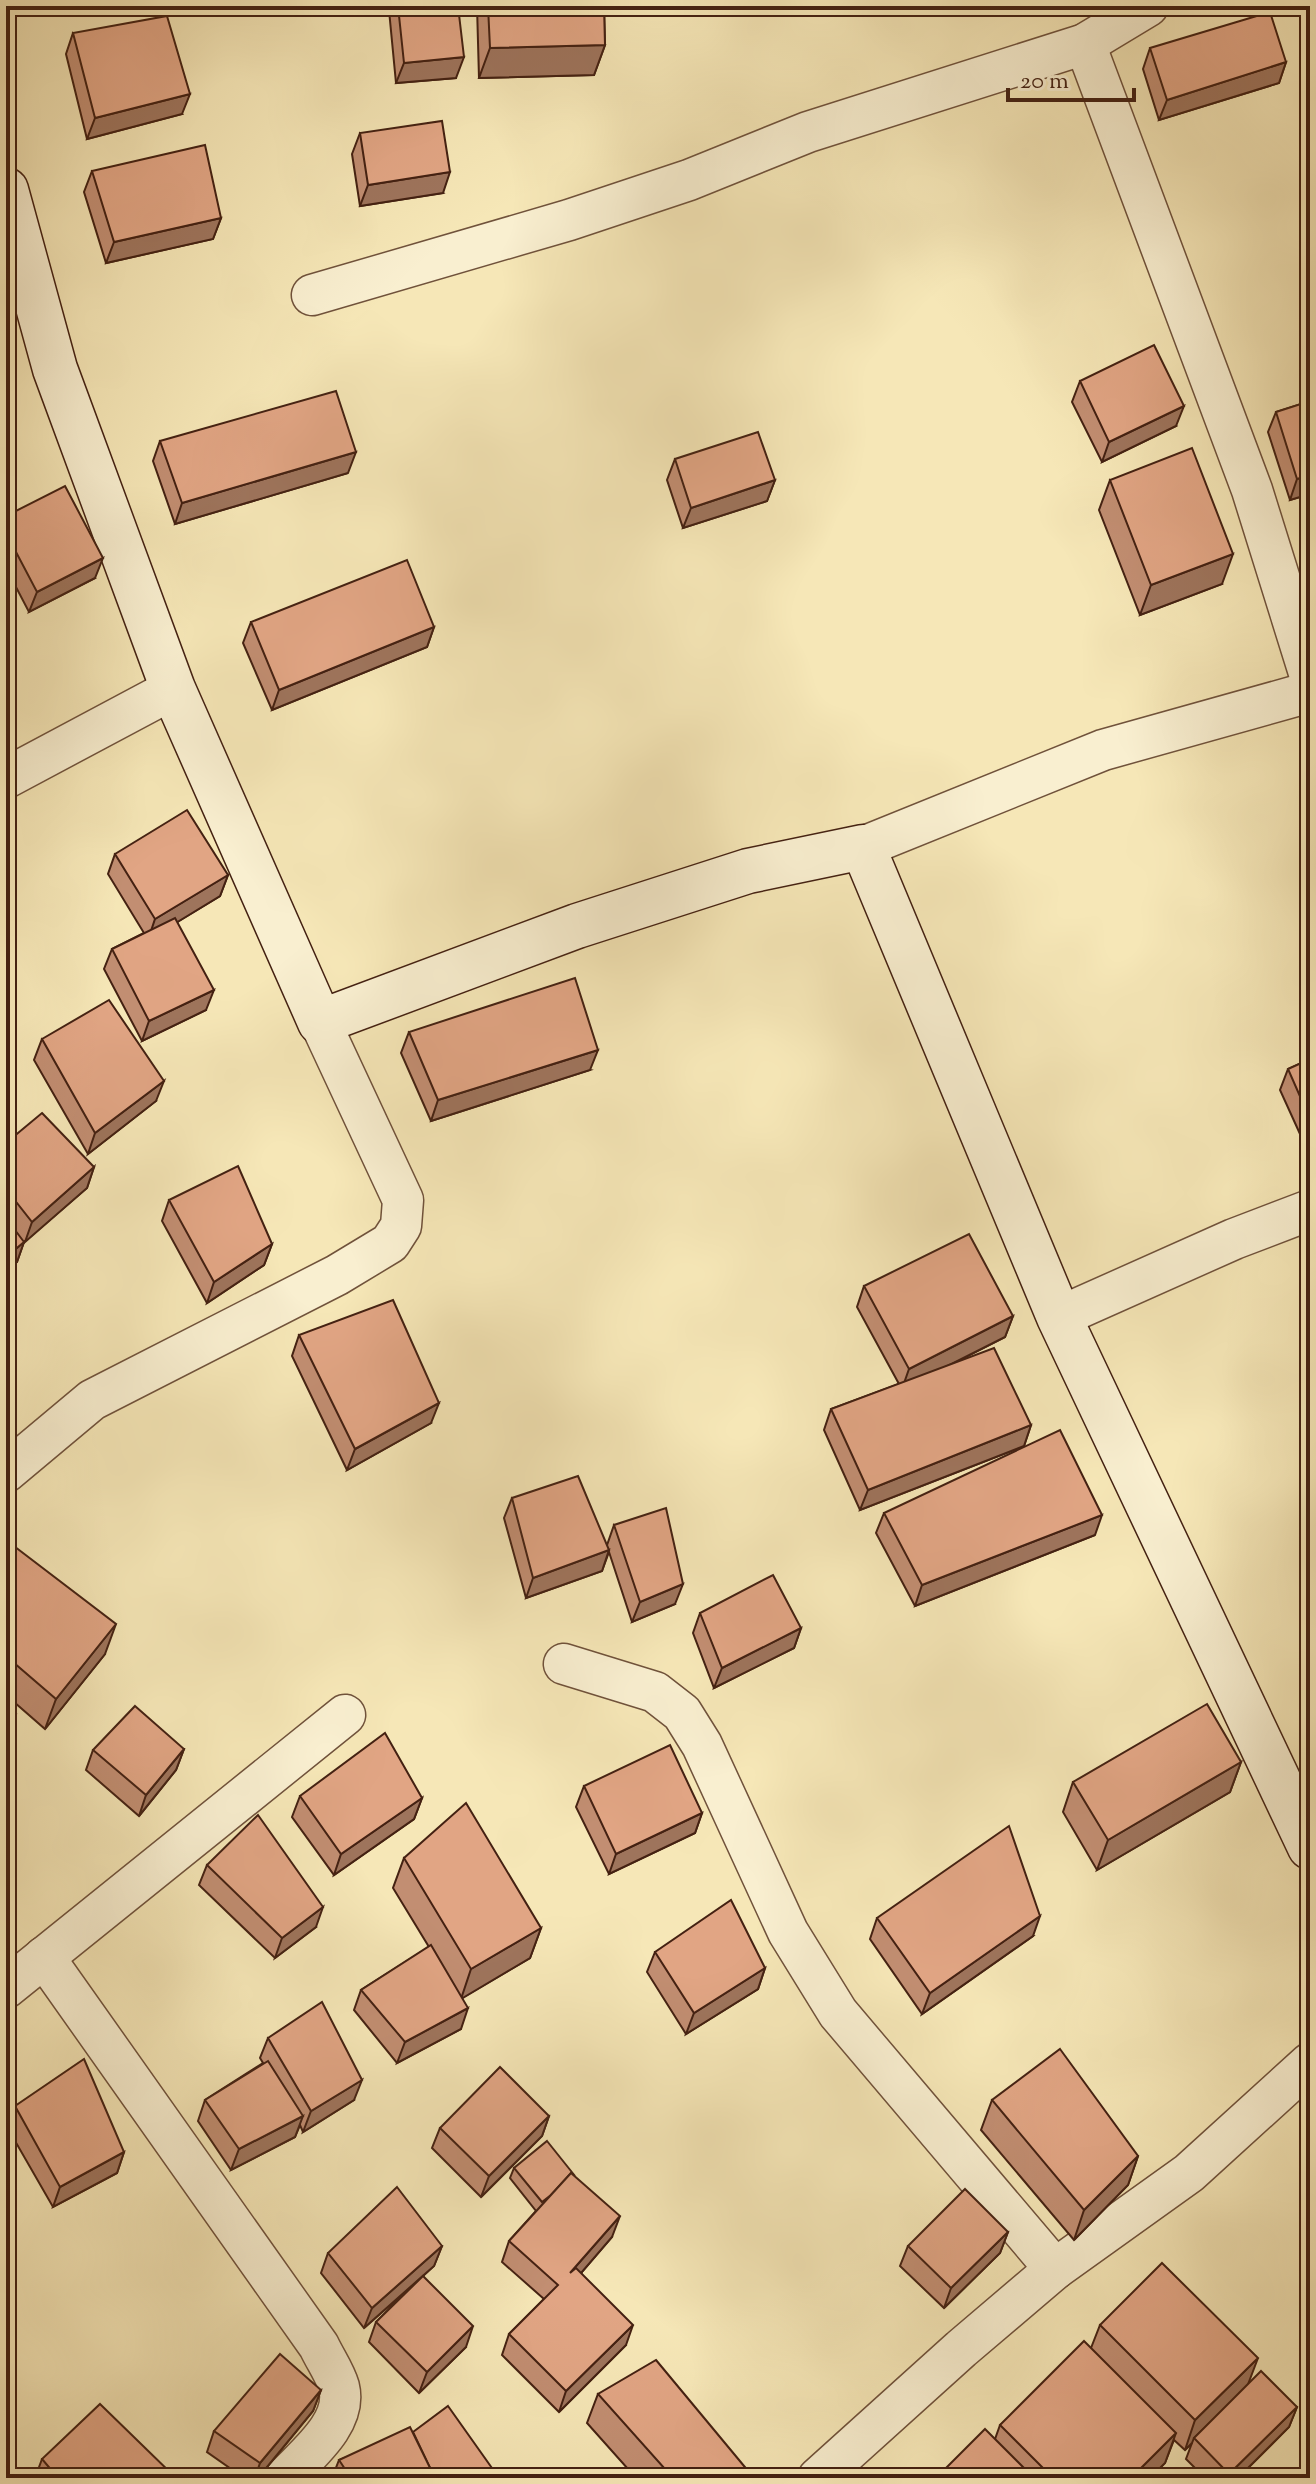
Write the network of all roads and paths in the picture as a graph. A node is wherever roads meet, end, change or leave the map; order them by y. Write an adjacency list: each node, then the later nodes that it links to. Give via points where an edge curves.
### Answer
1 (1148, 6): 2 (street)
2 (1085, 44): 4 (street, via 808,132 569,220); 5 (street, via 1252,490)
3 (6, 190): 6 (street, via 55,369)
4 (312, 295)
5 (1310, 676)
6 (173, 689): 8 (street); 10 (street)
7 (1310, 692): 9 (street, via 1103,750)
8 (6, 778)
9 (863, 847): 10 (street, via 734,875 577,926); 12 (street)
10 (320, 1022): 13 (street, via 403,1200 396,1235 337,1275 92,1400)
11 (1310, 1210): 12 (street)
12 (1059, 1317): 16 (street)
13 (6, 1472)
14 (564, 1664): 20 (street, via 655,1692 682,1713 702,1745 788,1932 838,2013)
15 (345, 1715): 17 (street)
16 (1310, 1847)
17 (44, 1957): 18 (street); 21 (street, via 319,2346 339,2388 339,2408 327,2434)
18 (6, 1988)
19 (1310, 2063): 20 (street, via 1189,2173)
20 (1055, 2269): 22 (street)
21 (285, 2478)
22 (818, 2478)

